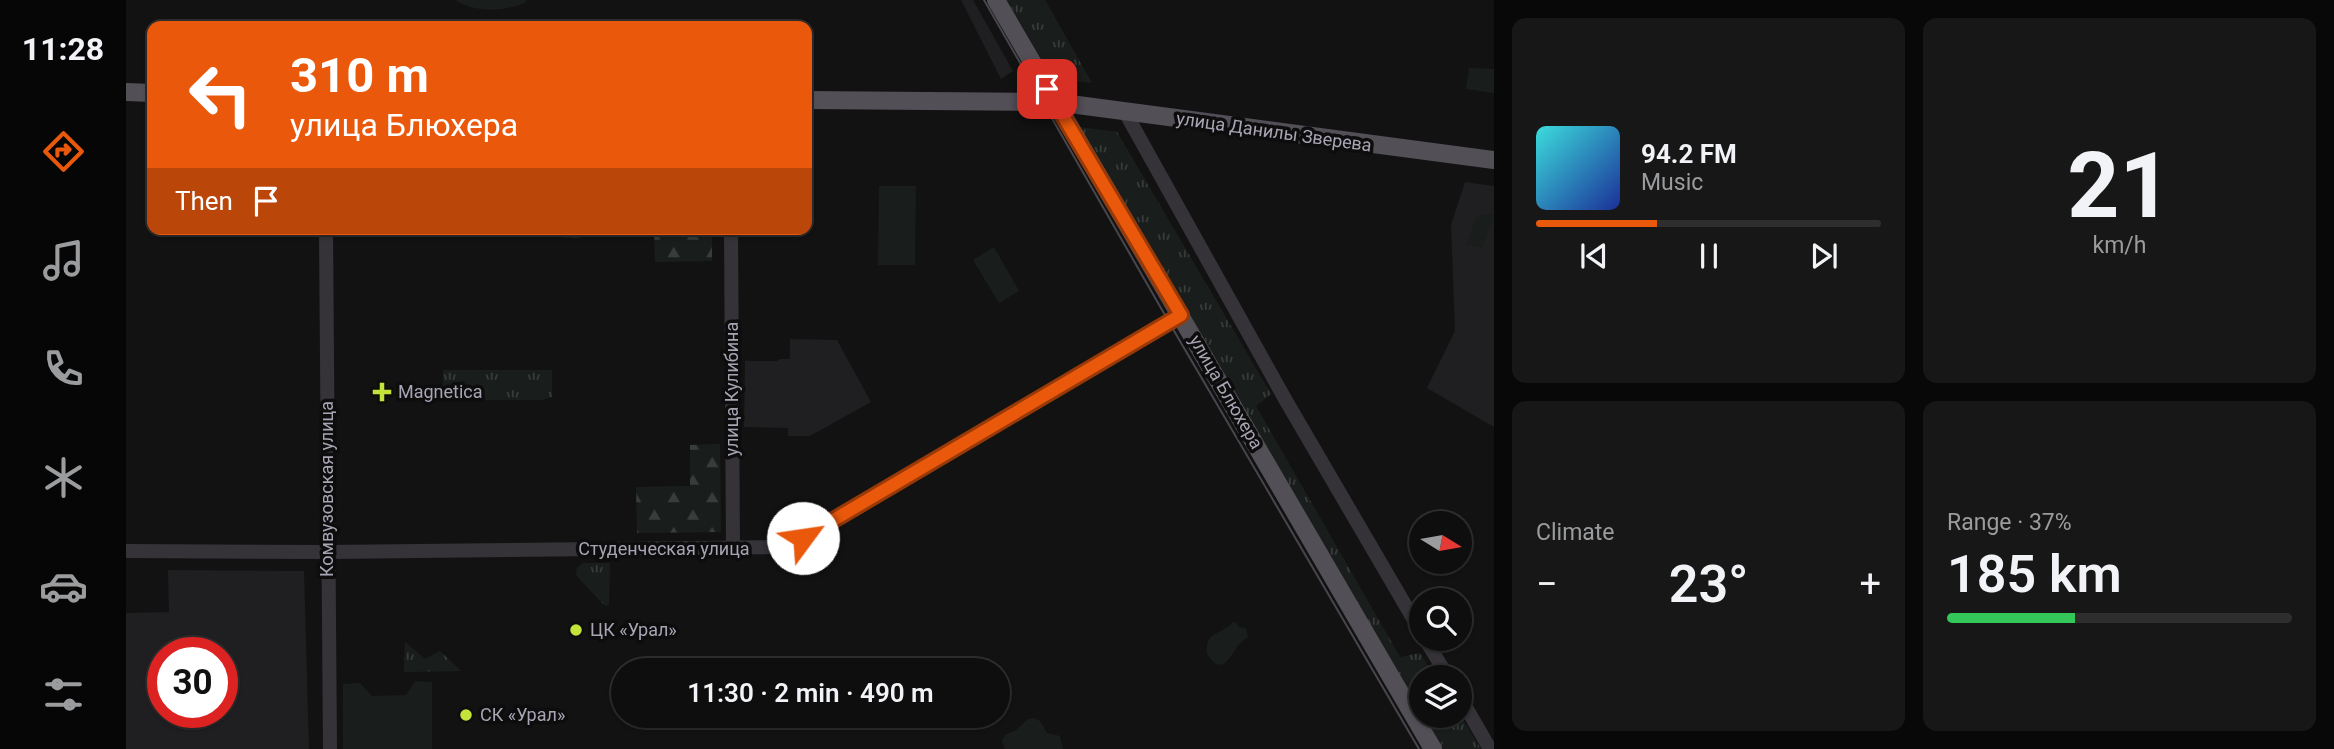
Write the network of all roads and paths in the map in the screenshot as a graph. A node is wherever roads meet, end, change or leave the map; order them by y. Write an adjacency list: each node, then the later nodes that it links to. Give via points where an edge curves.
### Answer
1 (996, 0): 5 (main road, улица Блюхера)
2 (126, 92): 3 (main road)
3 (147, 93)
4 (812, 100): 5 (main road, улица Данилы Зверева)
5 (1055, 102): 6 (main road, улица Данилы Зверева); 10 (main road, улица Блюхера)
6 (1125, 112): 7 (main road, улица Данилы Зверева); 14 (street)
7 (1494, 160)
8 (326, 235): 13 (street, Комвузовская улица)
9 (731, 235): 11 (street, улица Кулибина)
10 (1181, 315): 11 (street, Студенческая улица, via 803,538 776,547); 17 (main road, улица Блюхера)
11 (733, 549): 13 (street, Студенческая улица)
12 (126, 551): 13 (street, Студенческая улица)
13 (328, 552): 16 (street, Комвузовская улица)
14 (1409, 611)
15 (1472, 718): 18 (street)
16 (330, 749)
17 (1433, 749)
18 (1490, 749)

